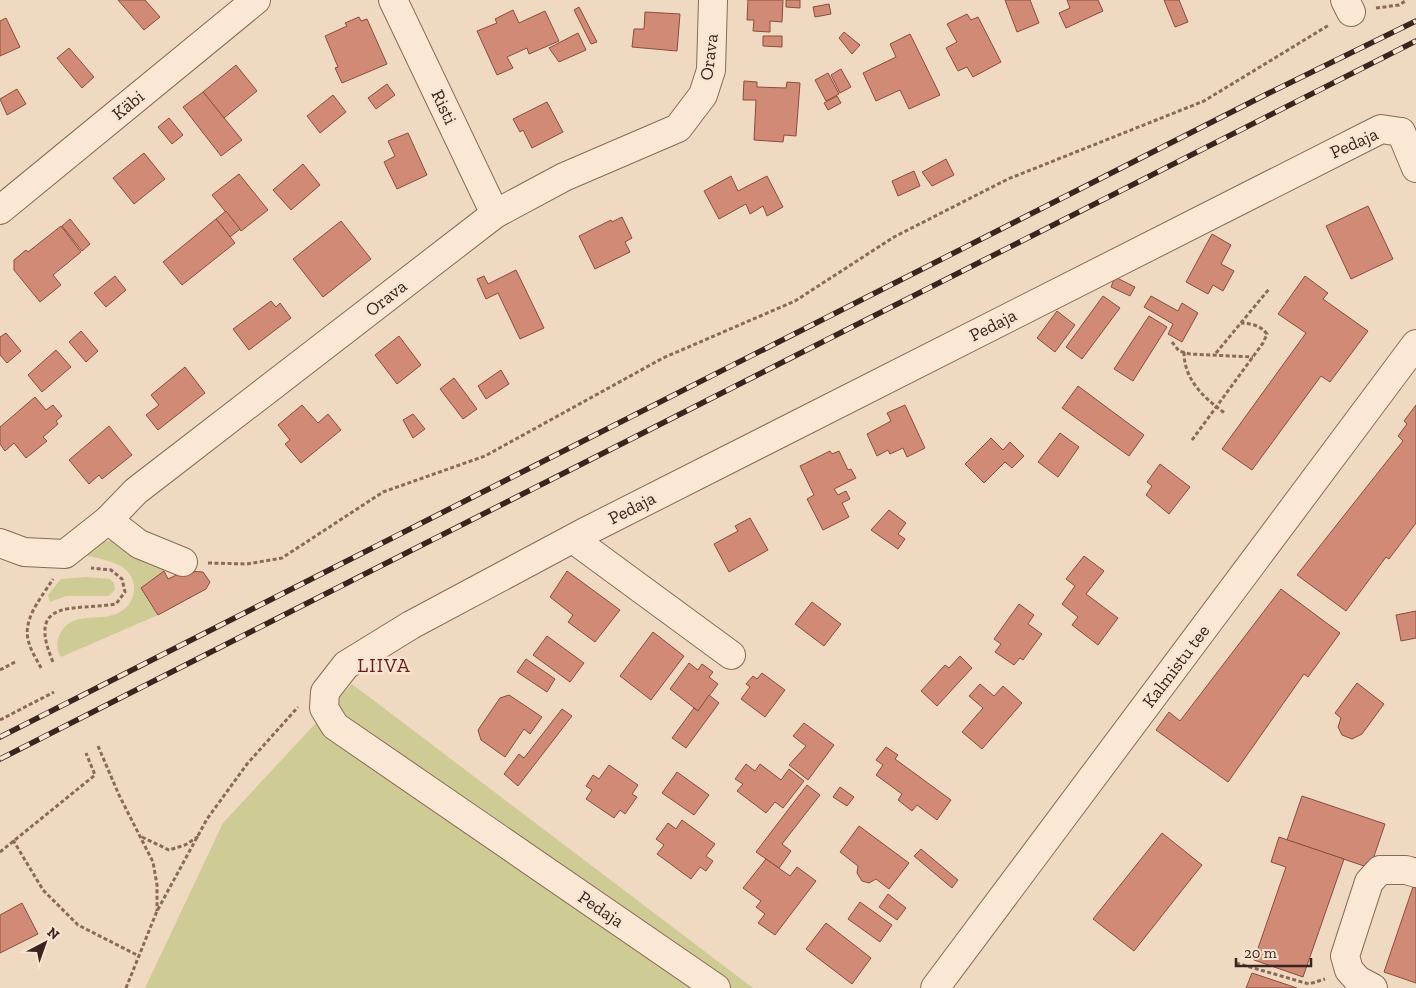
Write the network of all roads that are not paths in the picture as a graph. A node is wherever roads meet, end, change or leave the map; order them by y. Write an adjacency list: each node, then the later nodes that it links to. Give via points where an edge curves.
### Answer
1 (256, 0): 6 (street, Käbi)
2 (393, 0): 7 (street, Risti)
3 (713, 0): 7 (street, Orava, via 711,70 703,95 678,128 564,177)
4 (1408, 128): 5 (street); 10 (street, Pedaja, via 1380,129)
5 (1416, 168)
6 (0, 210)
7 (495, 214): 9 (street, Orava, via 136,491)
8 (1416, 344): 16 (street, Kalmistu tee)
9 (108, 520): 11 (street, Orava, via 65,554 24,552); 12 (street, via 139,544)
10 (573, 539): 13 (street); 15 (street, Pedaja, via 411,625 346,665 325,692 324,708 335,726)
11 (0, 543)
12 (183, 562)
13 (731, 655)
14 (1416, 873): 17 (street, via 1380,870 1369,882 1345,956 1349,970 1358,980)
15 (716, 988)
16 (935, 988)
17 (1373, 988)

